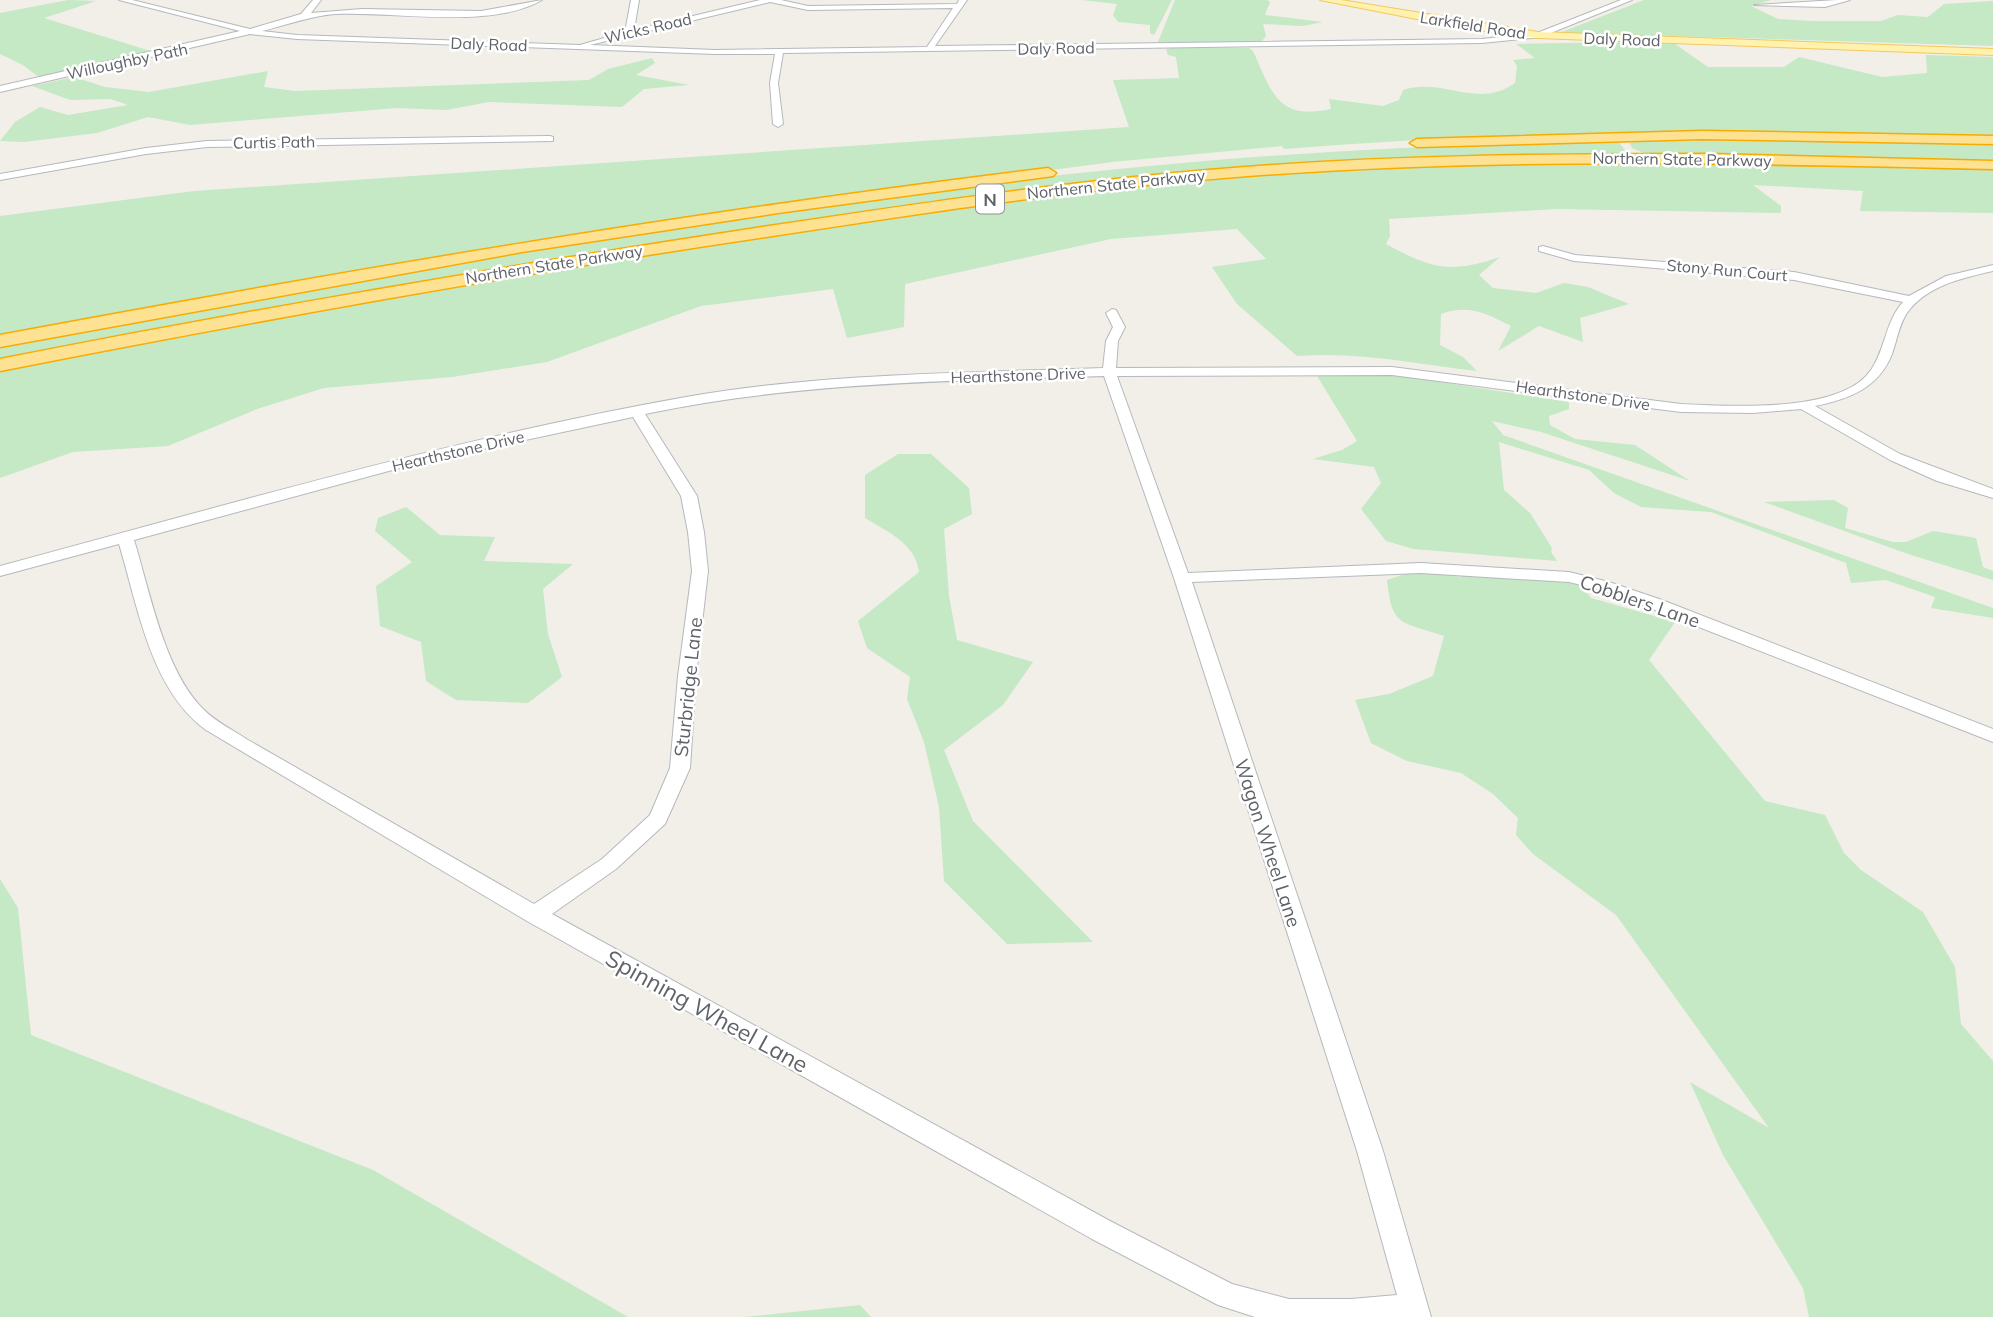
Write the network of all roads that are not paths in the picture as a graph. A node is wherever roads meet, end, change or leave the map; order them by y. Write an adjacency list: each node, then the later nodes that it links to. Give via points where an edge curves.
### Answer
1 (123, 0): 15 (street, Daly Road)
2 (317, 0): 13 (street)
3 (398, 0): 12 (street)
4 (538, 0): 12 (street, via 473,13)
5 (770, 0): 10 (street, via 817,8); 16 (street, Wicks Road)
6 (1325, 0): 14 (main road, Larkfield Road)
7 (1628, 0): 17 (street)
8 (1846, 0): 11 (street, via 1825,5)
9 (639, 2): 16 (street)
10 (961, 3): 20 (street)
11 (1758, 5)
12 (386, 11): 13 (street)
13 (304, 16): 15 (street)
14 (1468, 26): 17 (main road, Larkfield Road); 18 (street, via 1493,37)
15 (253, 32): 19 (street, Daly Road); 23 (street, Willoughby Path)
16 (629, 33): 19 (street, Wicks Road)
17 (1538, 35): 18 (street, Daly Road); 22 (main road, Daly Road)
18 (1482, 41): 20 (street, Daly Road)
19 (567, 48): 21 (street, Daly Road)
20 (929, 49): 21 (street, Daly Road)
21 (779, 52): 26 (street, via 774,83)
22 (1993, 52)
23 (29, 82): 24 (street); 25 (street, Willoughby Path)
24 (0, 83)
25 (0, 89)
26 (778, 124)
27 (550, 139): 34 (street, Curtis Path, via 207,144)
28 (1993, 139): 29 (highway, Northern State Parkway, via 1668,136)
29 (1396, 145)
30 (1241, 155): 31 (highway, Northern State Parkway)
31 (1167, 161)
32 (1993, 165): 40 (highway, Northern State Parkway / N, via 1508,159 1338,165 1148,180 595,257)
33 (1069, 171): 39 (highway, Northern State Parkway / N, via 607,234)
34 (0, 177)
35 (1543, 249): 37 (street, Stony Run Court, via 1574,258 1794,276)
36 (1993, 268): 37 (street, via 1952,278)
37 (1909, 300): 42 (street, Hearthstone Drive, via 1870,379 1850,392)
38 (1112, 313): 41 (street, via 1119,327 1112,341)
39 (0, 341)
40 (0, 365)
41 (1109, 372): 42 (street, Hearthstone Drive, via 1392,371 1681,408 1725,411); 43 (street, Hearthstone Drive, via 860,380 752,391); 47 (street, Wagon Wheel Lane)
42 (1804, 405): 44 (street, via 1908,465)
43 (636, 411): 45 (street, Hearthstone Drive, via 420,458); 49 (street, Sturbridge Lane, via 689,496 696,532 700,570 680,768 658,819 609,864)
44 (1993, 494)
45 (125, 537): 46 (street, Hearthstone Drive); 49 (street, Spinning Wheel Lane, via 158,641 176,684 196,713 241,745)
46 (0, 571)
47 (1182, 578): 48 (street, Cobblers Lane, via 1421,568 1569,577 1656,604); 50 (street, Wagon Wheel Lane, via 1370,1151)
48 (1993, 736)
49 (535, 915): 50 (street, Spinning Wheel Lane, via 1228,1296 1289,1313)
50 (1415, 1312)

